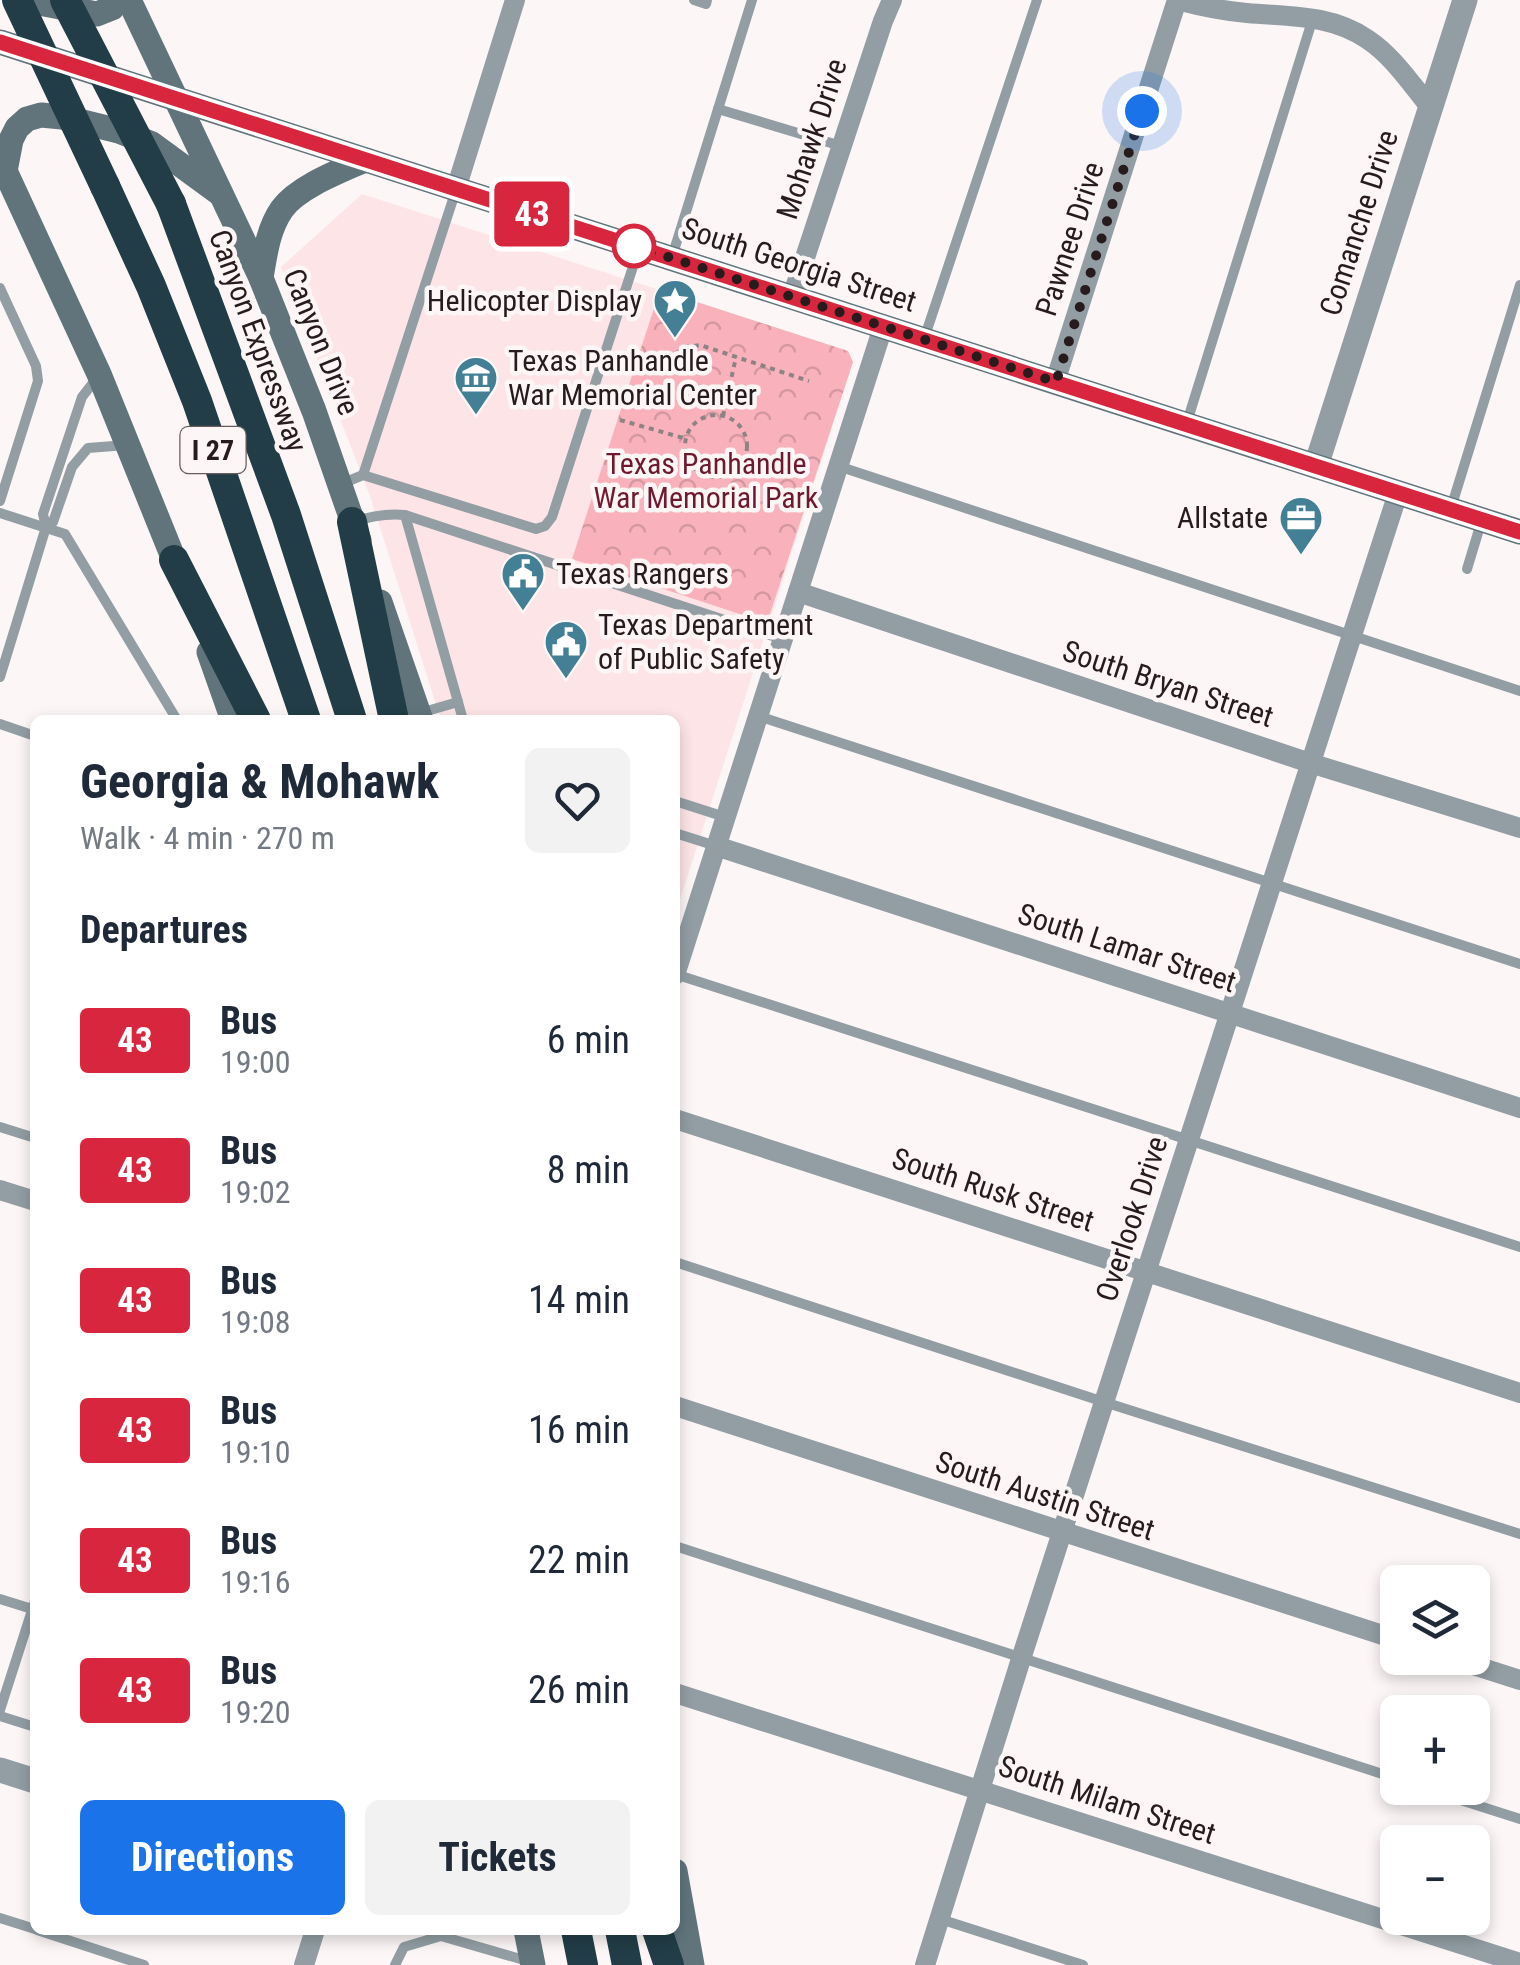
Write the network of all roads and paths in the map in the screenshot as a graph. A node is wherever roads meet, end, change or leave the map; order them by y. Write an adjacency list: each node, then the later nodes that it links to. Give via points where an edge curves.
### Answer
1 (20, 0): 3 (main road, via 96,14); 64 (highway, I 27, bridge, via 197,401)
2 (65, 0): 65 (highway, Canyon Expressway / I 27, bridge, via 171,204 286,515)
3 (116, 0)
4 (130, 0): 15 (main road, Canyon Drive)
5 (514, 0): 21 (street)
6 (694, 0): 7 (lane)
7 (707, 0)
8 (752, 0): 17 (lane)
9 (892, 0): 18 (street, Mohawk Drive)
10 (1037, 0): 30 (lane)
11 (1178, 0): 13 (street); 35 (street, Pawnee Drive)
12 (1466, 0): 16 (street, Comanche Drive)
13 (1313, 17): 16 (street, via 1370,40); 38 (lane)
14 (0, 42): 15 (main road, South Georgia Street)
15 (178, 100): 19 (main road, South Georgia Street); 22 (main road, Canyon Drive)
16 (1431, 108): 42 (street, Comanche Drive)
17 (718, 109): 18 (lane); 24 (lane)
18 (842, 146): 28 (street, Mohawk Drive)
19 (365, 160): 21 (main road, South Georgia Street); 25 (main road, via 282,209 267,241)
20 (2, 165): 22 (main road, via 26,119 62,117 152,144); 33 (main road)
21 (456, 189): 23 (main road, South Georgia Street); 43 (lane)
22 (224, 196): 25 (main road, Canyon Drive)
23 (639, 248): 24 (main road, South Georgia Street); 43 (lane, via 545,526 536,529)
24 (671, 258): 28 (main road, South Georgia Street)
25 (261, 278): 43 (main road, Canyon Drive)
26 (1520, 285): 46 (lane)
27 (0, 288): 45 (lane, via 38,380)
28 (792, 298): 29 (main road, South Georgia Street)
29 (884, 327): 30 (main road, South Georgia Street); 41 (street)
30 (924, 340): 35 (main road, South Georgia Street)
31 (736, 357): 32 (path, via 700,345 656,364); 34 (path); 36 (path)
32 (640, 358)
33 (100, 374): 40 (main road); 51 (lane, via 82,397 43,514)
34 (809, 381)
35 (1056, 382): 38 (main road, South Georgia Street)
36 (723, 416): 39 (path, via 703,419); 39 (path, via 740,426 747,445 734,472 715,477 696,470 686,453)
37 (620, 420): 39 (path)
38 (1186, 424): 42 (main road, South Georgia Street)
39 (687, 438)
40 (128, 445): 51 (lane, via 88,448 72,467); 53 (main road)
41 (838, 466): 55 (street); 56 (lane)
42 (1316, 466): 44 (main road, South Georgia Street)
43 (352, 480): 50 (main road, Canyon Drive)
44 (1398, 492): 46 (main road, South Georgia Street); 56 (street, Overlook Drive)
45 (0, 501)
46 (1450, 510): 49 (main road, South Georgia Street)
47 (0, 514): 51 (lane)
48 (405, 515): 50 (lane); 57 (lane); 60 (lane)
49 (1482, 520): 52 (main road, South Georgia Street); 54 (lane)
50 (352, 522): 66 (highway)
51 (46, 527): 58 (lane); 61 (lane, via 65,534)
52 (1520, 532)
53 (174, 560): 62 (main road); 63 (highway)
54 (1467, 570)
55 (798, 592): 57 (street); 72 (street, South Bryan Street)
56 (1351, 636): 59 (lane); 72 (street, Overlook Drive)
57 (782, 638): 69 (street)
58 (0, 677)
59 (1520, 691)
60 (458, 702): 67 (lane); 68 (lane)
61 (174, 715)
62 (230, 715)
63 (253, 715)
64 (304, 715)
65 (350, 715)
66 (410, 715)
67 (420, 715)
68 (462, 715)
69 (757, 716): 74 (street); 78 (lane)
70 (0, 724): 71 (lane)
71 (30, 734)
72 (1310, 763): 75 (street, South Bryan Street); 78 (street, Overlook Drive)
73 (680, 802): 74 (lane)
74 (725, 817): 77 (street)
75 (1520, 828)
76 (680, 835): 77 (lane)
77 (716, 846): 79 (street); 82 (street, South Lamar Street)
78 (1272, 883): 80 (lane); 82 (street, Overlook Drive)
79 (683, 922)
80 (1520, 964)
81 (680, 977): 87 (lane)
82 (1230, 1013): 83 (street, South Lamar Street); 87 (street, Overlook Drive)
83 (1520, 1108)
84 (680, 1121): 92 (street, South Rusk Street)
85 (0, 1127): 86 (lane)
86 (30, 1136)
87 (1189, 1140): 90 (lane); 92 (street, Overlook Drive)
88 (0, 1190): 89 (street)
89 (30, 1199)
90 (1520, 1247)
91 (680, 1264): 94 (lane)
92 (1146, 1272): 93 (street, South Rusk Street); 94 (street, Overlook Drive)
93 (1520, 1393)
94 (1104, 1402): 96 (street, Overlook Drive); 97 (lane)
95 (680, 1408): 96 (street, South Austin Street)
96 (1062, 1533): 102 (street, South Austin Street); 103 (street, Overlook Drive)
97 (1520, 1534)
98 (680, 1548): 103 (lane)
99 (0, 1599): 100 (lane)
100 (30, 1604)
101 (30, 1618): 107 (lane)
102 (1380, 1634)
103 (1021, 1659): 110 (lane); 112 (street, Overlook Drive)
104 (1490, 1670): 105 (street)
105 (1520, 1680)
106 (680, 1695): 112 (street, South Milam Street)
107 (0, 1713): 108 (lane)
108 (30, 1725)
109 (0, 1770): 111 (street)
110 (1380, 1773)
111 (30, 1779)
112 (981, 1791): 117 (street, Overlook Drive); 125 (street, South Milam Street)
113 (1478, 1805): 114 (lane)
114 (1520, 1818)
115 (680, 1898): 133 (main road)
116 (0, 1918): 118 (lane)
117 (939, 1919): 134 (street, Overlook Drive); 135 (lane)
118 (30, 1928)
119 (51, 1935): 127 (lane)
120 (313, 1935): 128 (street)
121 (527, 1935): 126 (main road)
122 (577, 1935): 130 (highway)
123 (621, 1935): 131 (highway)
124 (659, 1935): 132 (highway)
125 (1518, 1961)
126 (532, 1964): 129 (lane, via 441,1936 404,1947)
127 (144, 1965)
128 (304, 1965)
129 (395, 1965)
130 (583, 1965)
131 (626, 1965)
132 (670, 1965)
133 (692, 1965)
134 (925, 1965)
135 (1083, 1965)

